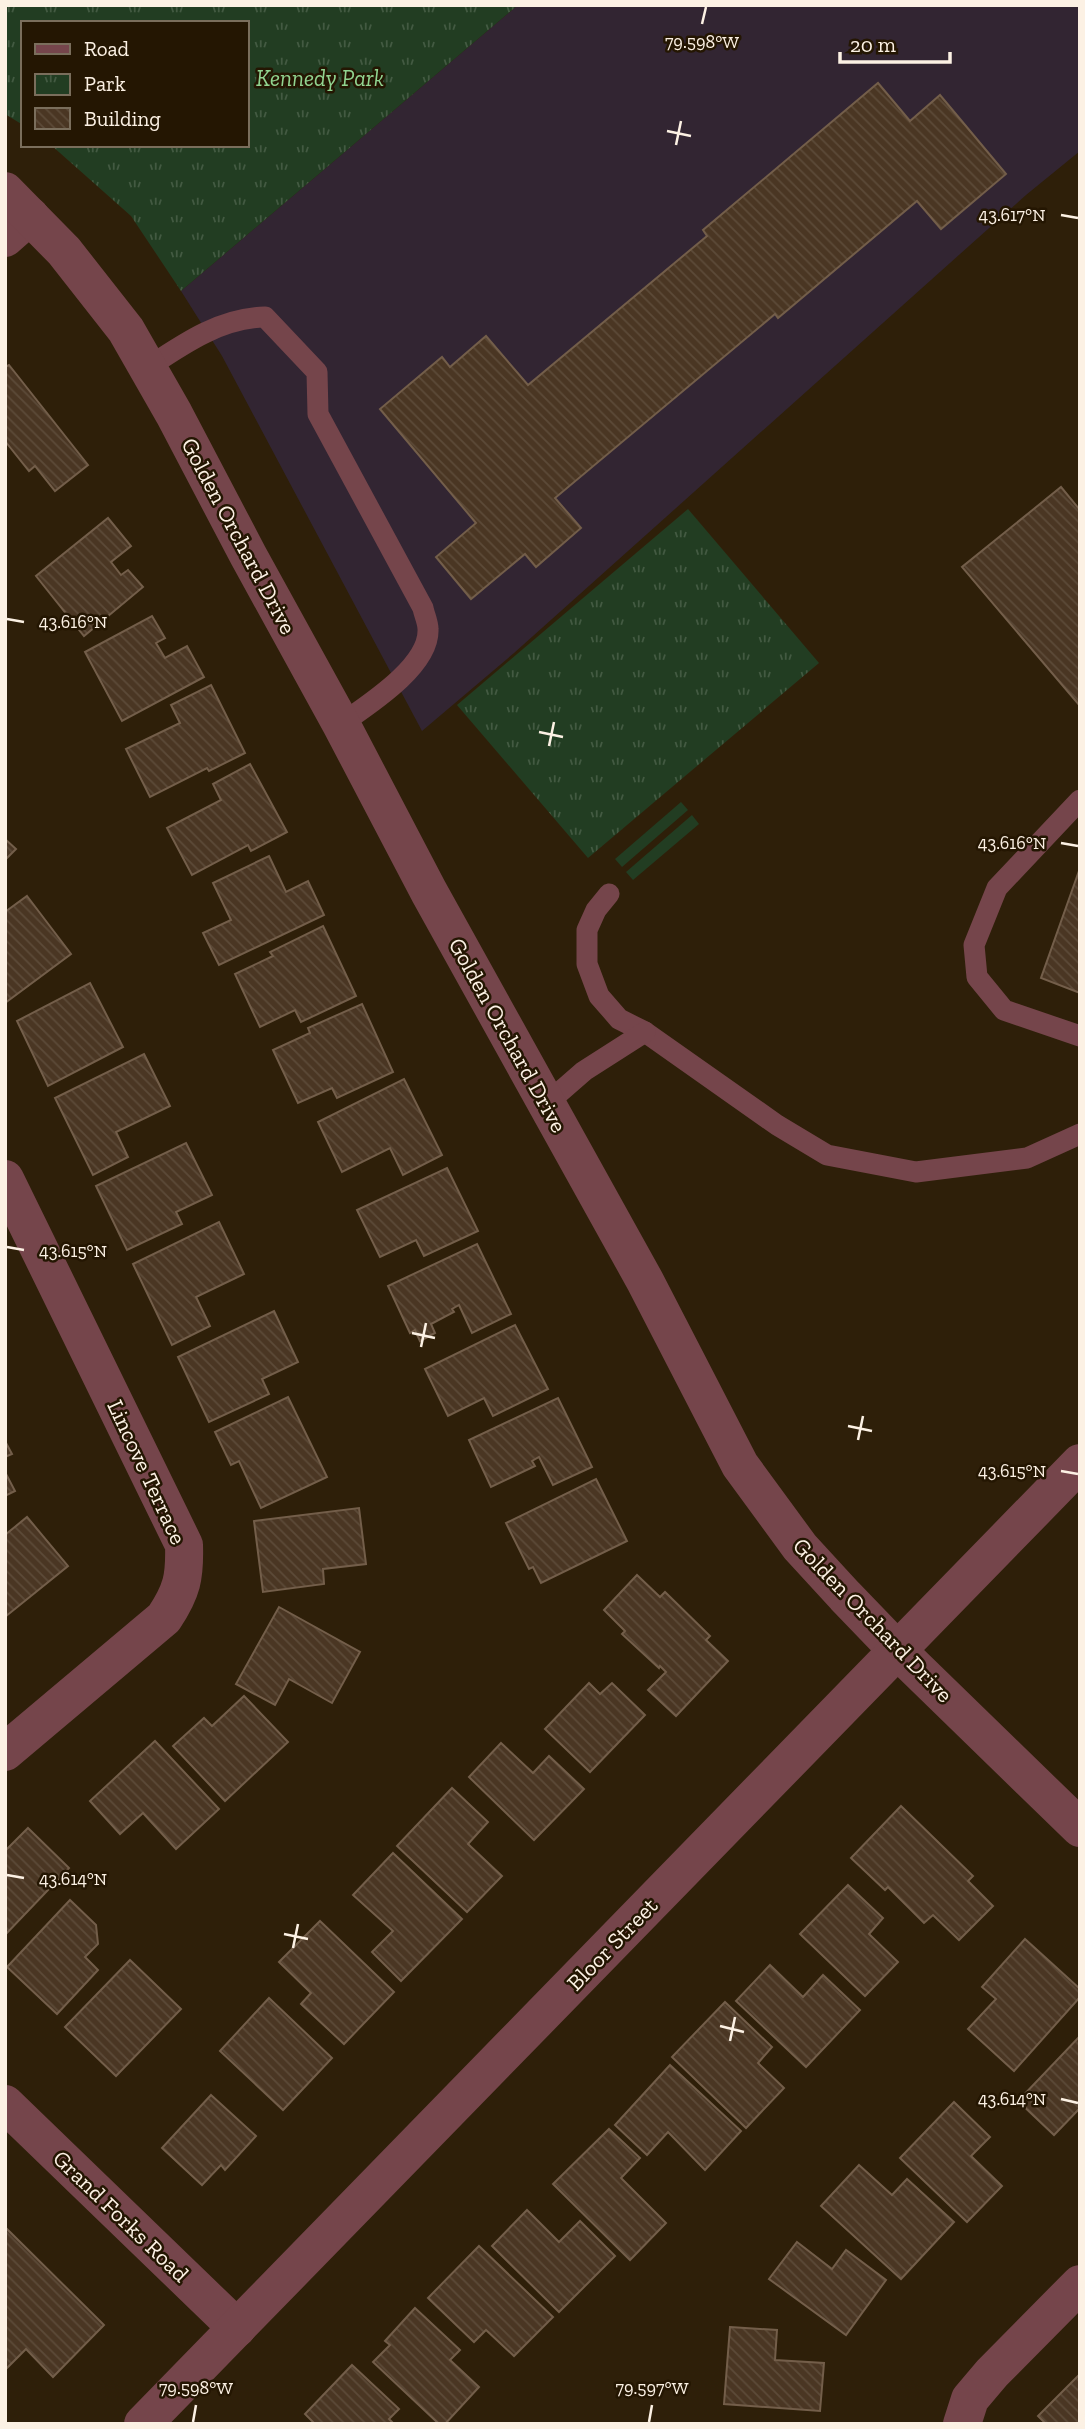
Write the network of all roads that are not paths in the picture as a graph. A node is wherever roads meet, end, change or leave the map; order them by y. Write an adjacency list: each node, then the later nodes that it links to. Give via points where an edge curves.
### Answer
1 (13, 215): 2 (street, Golden Orchard Drive, via 88,280 126,330)
2 (147, 368): 3 (street, Golden Orchard Drive); 3 (lane, via 222,325 265,317 317,372 318,414 422,608 428,629 426,645 416,662 378,698)
3 (341, 724): 8 (street, Golden Orchard Drive)
4 (1080, 800): 7 (lane, via 997,888 974,945 977,977 1004,1010)
5 (609, 894): 6 (lane, via 587,930 587,964 599,996 620,1019)
6 (645, 1032): 8 (lane, via 584,1070); 9 (lane, via 827,1156 916,1172 1027,1158)
7 (1080, 1036)
8 (545, 1105): 12 (street, Golden Orchard Drive, via 645,1281 740,1465 800,1547)
9 (1080, 1134)
10 (5, 1179): 13 (street, Lincove Terrace, via 184,1545 185,1574 178,1598 164,1618)
11 (1080, 1463): 12 (street, Bloor Street)
12 (897, 1650): 14 (street, Golden Orchard Drive); 17 (street, Bloor Street)
13 (5, 1752)
14 (1080, 1828)
15 (5, 2104): 17 (street, Grand Forks Road)
16 (1080, 2284): 19 (street, via 970,2399)
17 (237, 2328): 18 (street, Bloor Street)
18 (143, 2424)
19 (962, 2424)

